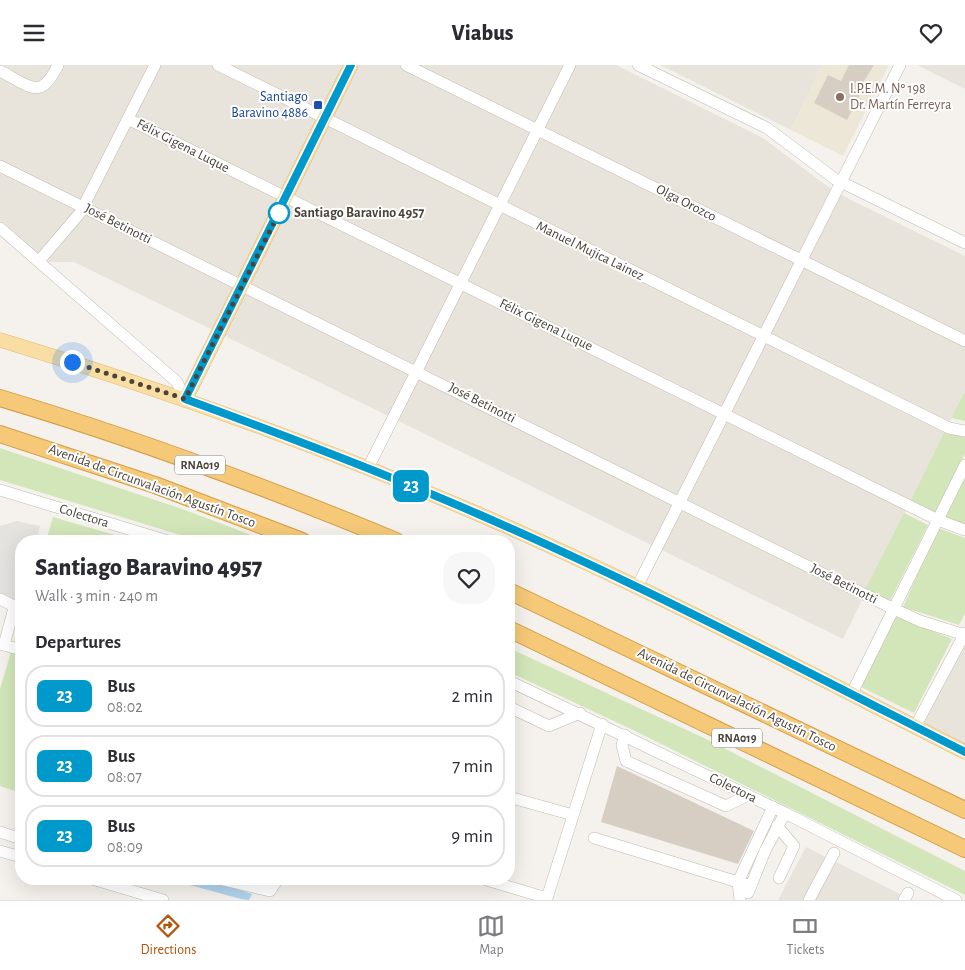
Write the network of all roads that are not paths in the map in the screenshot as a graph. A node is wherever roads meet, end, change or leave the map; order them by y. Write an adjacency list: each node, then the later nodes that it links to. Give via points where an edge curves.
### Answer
1 (58, 65): 9 (street, via 50,82 40,89)
2 (155, 65): 11 (street)
3 (218, 65): 10 (street, Manuel Mujica Lainez)
4 (351, 65): 10 (main road)
5 (406, 65): 12 (street, Olga Orozco)
6 (570, 65): 12 (street)
7 (638, 65): 14 (street, via 768,128)
8 (900, 65): 14 (street)
9 (0, 71)
10 (325, 117): 15 (main road); 17 (street, Manuel Mujica Lainez)
11 (128, 119): 15 (street, Félix Gigena Luque); 16 (street)
12 (538, 129): 17 (street); 21 (street, Olga Orozco)
13 (0, 166): 16 (street, José Betinotti)
14 (841, 182): 19 (street); 21 (street)
15 (286, 198): 22 (street, Félix Gigena Luque); 23 (main road)
16 (84, 207): 20 (street); 23 (street, José Betinotti)
17 (500, 207): 22 (street); 24 (street, Manuel Mujica Lainez)
18 (0, 228): 20 (street)
19 (965, 243)
20 (39, 261): 29 (street, via 177,382)
21 (801, 261): 24 (street); 26 (street, Olga Orozco)
22 (461, 283): 27 (street); 30 (street, Félix Gigena Luque)
23 (242, 287): 27 (street, José Betinotti); 29 (main road)
24 (762, 337): 30 (street); 31 (street, Manuel Mujica Lainez, via 949,428)
25 (0, 340): 29 (main road)
26 (965, 341)
27 (418, 371): 34 (street); 36 (street, José Betinotti)
28 (0, 398): 41 (highway, RNA019, via 194,463)
29 (185, 399): 34 (main road)
30 (725, 413): 36 (street); 37 (street, Félix Gigena Luque)
31 (965, 431)
32 (0, 434): 40 (highway, Avenida de Circunvalación Agustín Tosco / RNA019, via 155,485)
33 (965, 465): 37 (street)
34 (368, 468): 42 (main road)
35 (0, 491): 39 (street, Colectora)
36 (681, 503): 42 (street); 45 (street, José Betinotti)
37 (938, 520): 38 (street, Félix Gigena Luque); 45 (street)
38 (965, 531)
39 (148, 535)
40 (286, 535)
41 (380, 535)
42 (637, 587): 51 (main road)
43 (515, 594): 61 (highway, Avenida de Circunvalación Agustín Tosco / RNA019)
44 (0, 599): 48 (street, via 14,609)
45 (894, 609): 47 (street, José Betinotti, via 920,621); 51 (street)
46 (515, 632): 68 (highway, RNA019)
47 (965, 634): 55 (street)
48 (2, 645): 49 (street)
49 (15, 648)
50 (515, 684): 53 (street, Colectora)
51 (851, 695): 55 (main road)
52 (515, 710): 53 (street, via 549,726)
53 (580, 713): 54 (street, Colectora)
54 (602, 724): 56 (street, Colectora); 63 (street)
55 (915, 727): 57 (main road)
56 (625, 735): 58 (street, Colectora); 58 (street, via 622,745 626,761 726,806)
57 (965, 752)
58 (748, 795): 60 (street, Colectora)
59 (515, 799): 63 (street)
60 (773, 807): 62 (street, Colectora); 73 (street)
61 (965, 810)
62 (785, 813): 64 (street); 83 (street, Colectora)
63 (573, 815): 77 (street, via 547,898)
64 (777, 826): 72 (street, via 794,846); 78 (street)
65 (0, 832): 66 (street)
66 (15, 837)
67 (594, 838): 73 (street)
68 (965, 849)
69 (0, 851): 71 (street)
70 (834, 853): 82 (street)
71 (15, 855)
72 (779, 879)
73 (738, 882): 78 (street); 80 (street)
74 (112, 885): 79 (street)
75 (244, 885): 76 (street, via 270,891)
76 (274, 885)
77 (503, 885)
78 (751, 886): 81 (street)
79 (163, 900)
80 (740, 900)
81 (744, 900)
82 (809, 900)
83 (956, 900)

